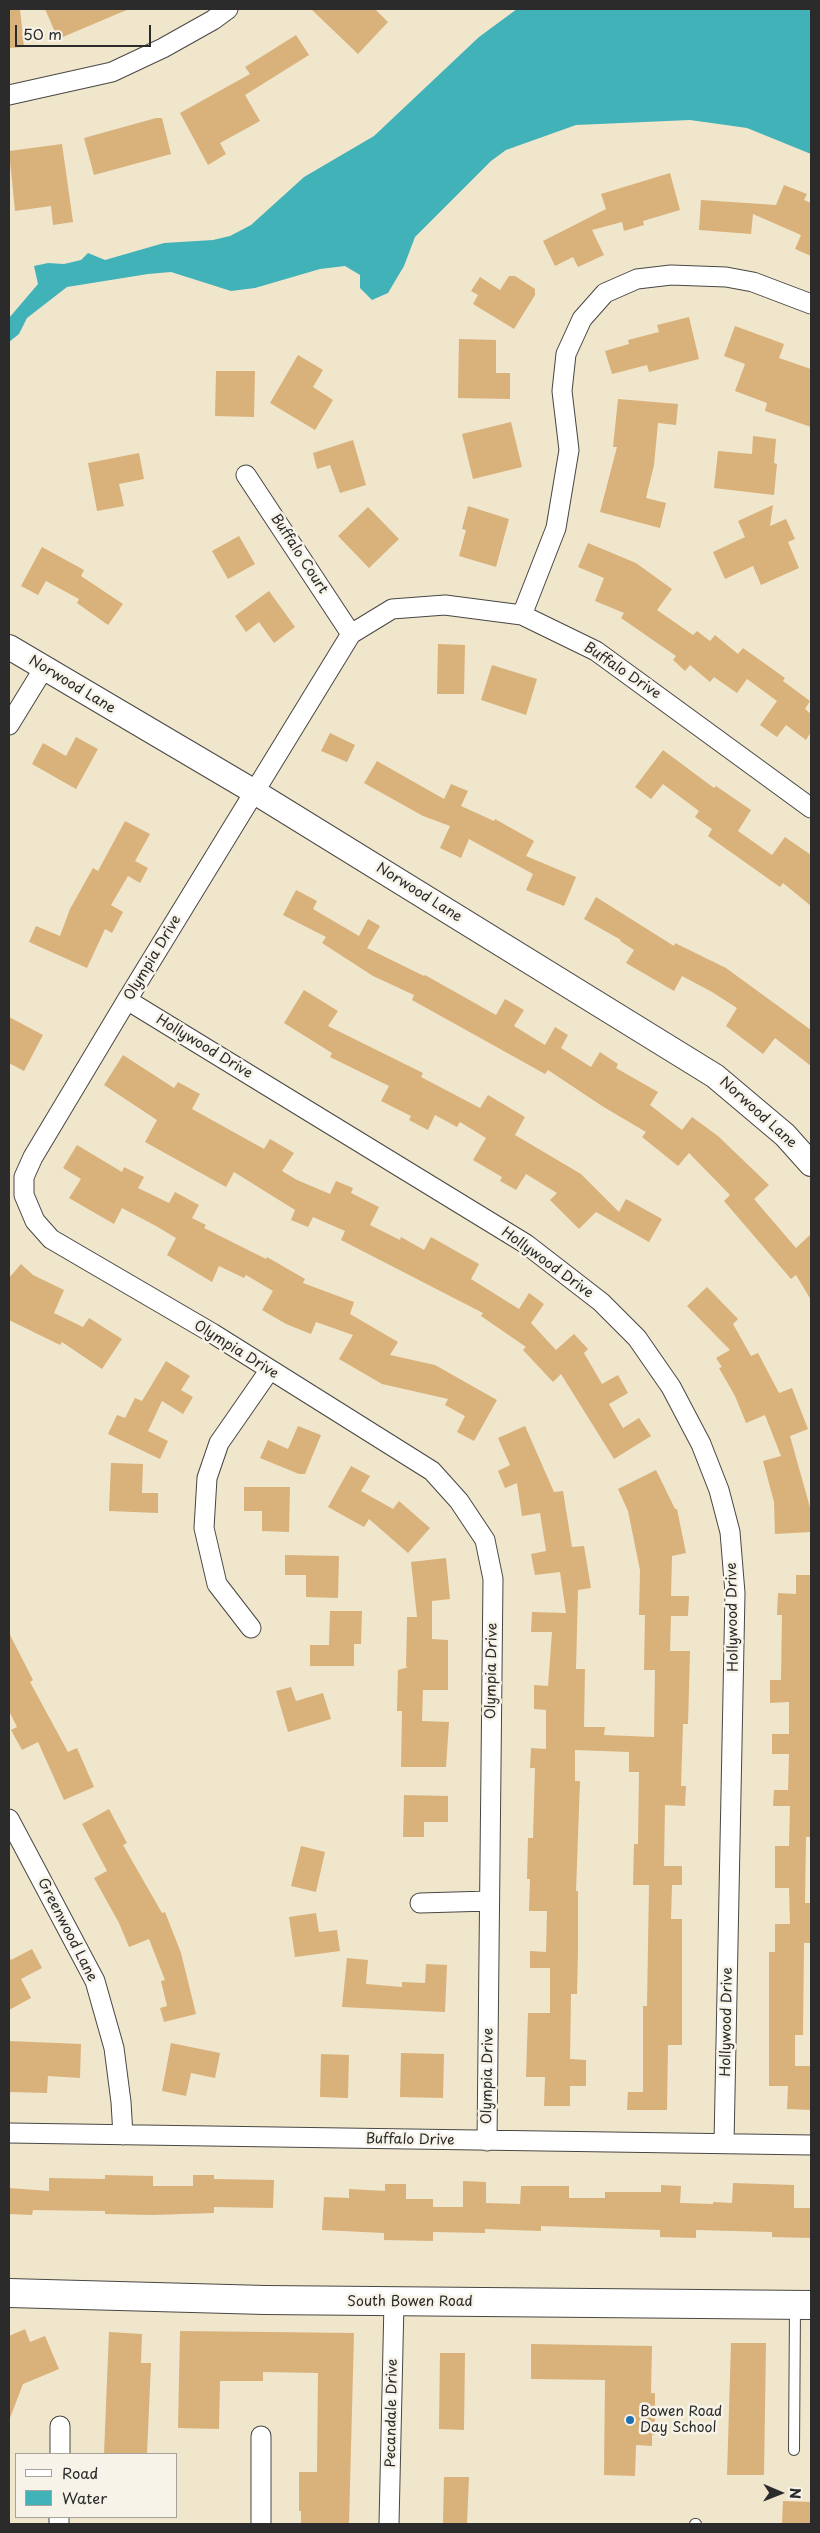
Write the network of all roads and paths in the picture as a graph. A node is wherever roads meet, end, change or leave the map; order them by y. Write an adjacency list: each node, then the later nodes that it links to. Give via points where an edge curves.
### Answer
1 (228, 9): 2 (street, via 163,48 112,72)
2 (9, 96)
3 (811, 304): 5 (street, via 753,282 726,277 672,275 637,279 606,293 582,319 566,354 562,391 569,450 556,528)
4 (246, 475): 6 (street, Buffalo Court)
5 (522, 615): 6 (street, Buffalo Drive, via 445,604 392,609); 11 (street, Buffalo Drive, via 596,651)
6 (351, 634): 10 (street, Olympia Drive)
7 (9, 647): 8 (street, Norwood Lane)
8 (44, 668): 9 (street); 10 (street, Norwood Lane)
9 (9, 725)
10 (253, 791): 12 (street, Olympia Drive); 13 (street, Norwood Lane, via 715,1076 785,1135)
11 (811, 808)
12 (127, 1000): 14 (street, Olympia Drive, via 33,1157 24,1177 24,1196 34,1221 51,1239); 22 (street, Hollywood Drive, via 526,1244 601,1302 643,1346 671,1387 701,1444 719,1490 730,1532 735,1593)
13 (811, 1164)
14 (269, 1371): 15 (street, via 219,1443 207,1478 204,1528 217,1584); 18 (street, Olympia Drive, via 432,1471 459,1501 485,1540 493,1579)
15 (251, 1628)
16 (9, 1819): 20 (street, Greenwood Lane, via 95,1981 114,2048)
17 (420, 1902): 18 (street)
18 (489, 1902): 21 (street, Olympia Drive)
19 (9, 2133): 20 (street, Buffalo Drive)
20 (122, 2135): 21 (street, Buffalo Drive)
21 (487, 2141): 22 (street, Buffalo Drive)
22 (724, 2143): 23 (street, Buffalo Drive)
23 (811, 2145)
24 (9, 2293): 25 (main road, South Bowen Road)
25 (394, 2302): 26 (main road, South Bowen Road); 32 (street, Pecandale Drive)
26 (803, 2305): 29 (lane)
27 (60, 2426): 30 (street)
28 (261, 2436): 31 (street)
29 (794, 2450)
30 (60, 2453)
31 (261, 2524)
32 (389, 2524)

